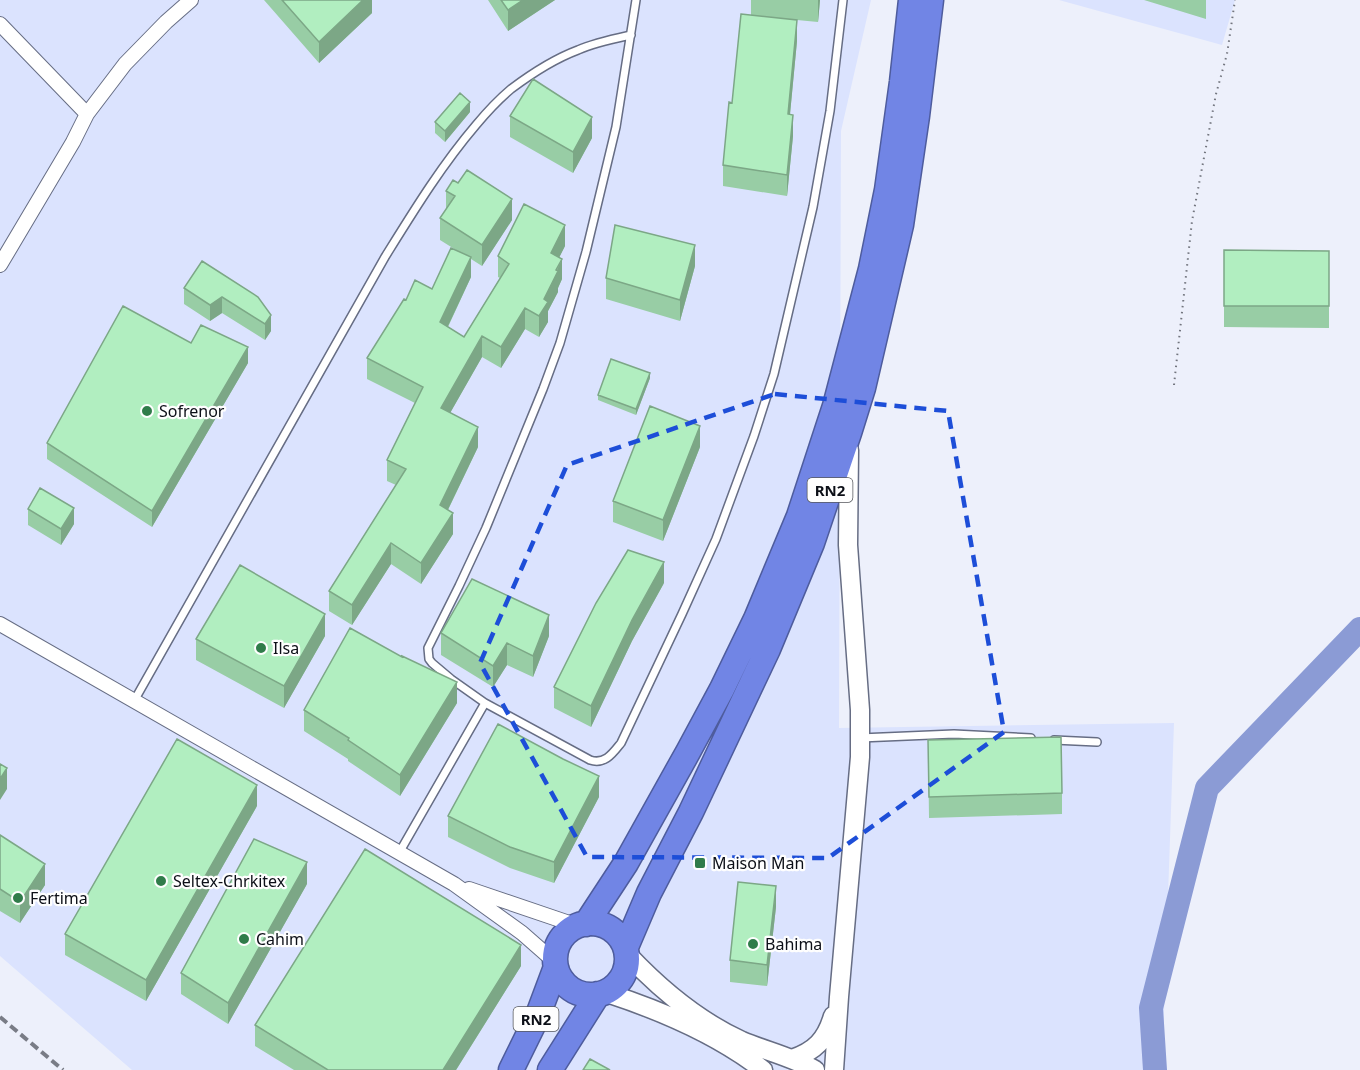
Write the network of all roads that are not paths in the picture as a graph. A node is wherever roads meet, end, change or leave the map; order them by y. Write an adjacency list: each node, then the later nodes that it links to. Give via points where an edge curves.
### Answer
1 (191, 0): 8 (street, via 125,64)
2 (636, 0): 7 (lane)
3 (843, 0): 13 (lane, via 830,111 813,207 774,374 716,539 621,743 607,758 596,762)
4 (911, 0): 20 (highway, RN2, via 887,190 871,269 835,406 799,516 722,689 626,863)
5 (931, 0): 10 (highway, RN2, via 901,225)
6 (0, 24): 8 (street)
7 (631, 35): 12 (lane, via 579,49 535,73 489,109 460,144 385,257); 13 (lane, via 613,138 560,343 486,528 428,648 429,659 438,669)
8 (87, 114): 9 (street)
9 (0, 265)
10 (849, 433): 14 (street, via 848,545); 21 (highway, RN2, via 812,543 768,649 649,893)
11 (0, 624): 12 (street)
12 (134, 701): 18 (street)
13 (485, 703): 18 (lane)
14 (860, 738): 15 (lane, via 954,734); 24 (street)
15 (1038, 739)
16 (1050, 739): 17 (lane)
17 (1097, 742)
18 (399, 853): 19 (street)
19 (454, 884): 20 (street); 22 (street, via 522,933)
20 (582, 925): 21 (highway, via 606,926 621,938); 22 (highway, RN2, via 562,938)
21 (627, 951): 23 (highway, RN2, via 623,977); 25 (street, via 647,976 706,1022 739,1040)
22 (556, 964): 23 (highway, RN2, via 559,976 571,990 590,996); 26 (highway, RN2, via 538,1015)
23 (602, 994): 27 (highway, RN2); 28 (street, via 670,1016)
24 (839, 998): 25 (street, via 824,1038 806,1054); 30 (street)
25 (792, 1059): 29 (street)
26 (511, 1070)
27 (550, 1070)
28 (763, 1070)
29 (815, 1070)
30 (834, 1070)

